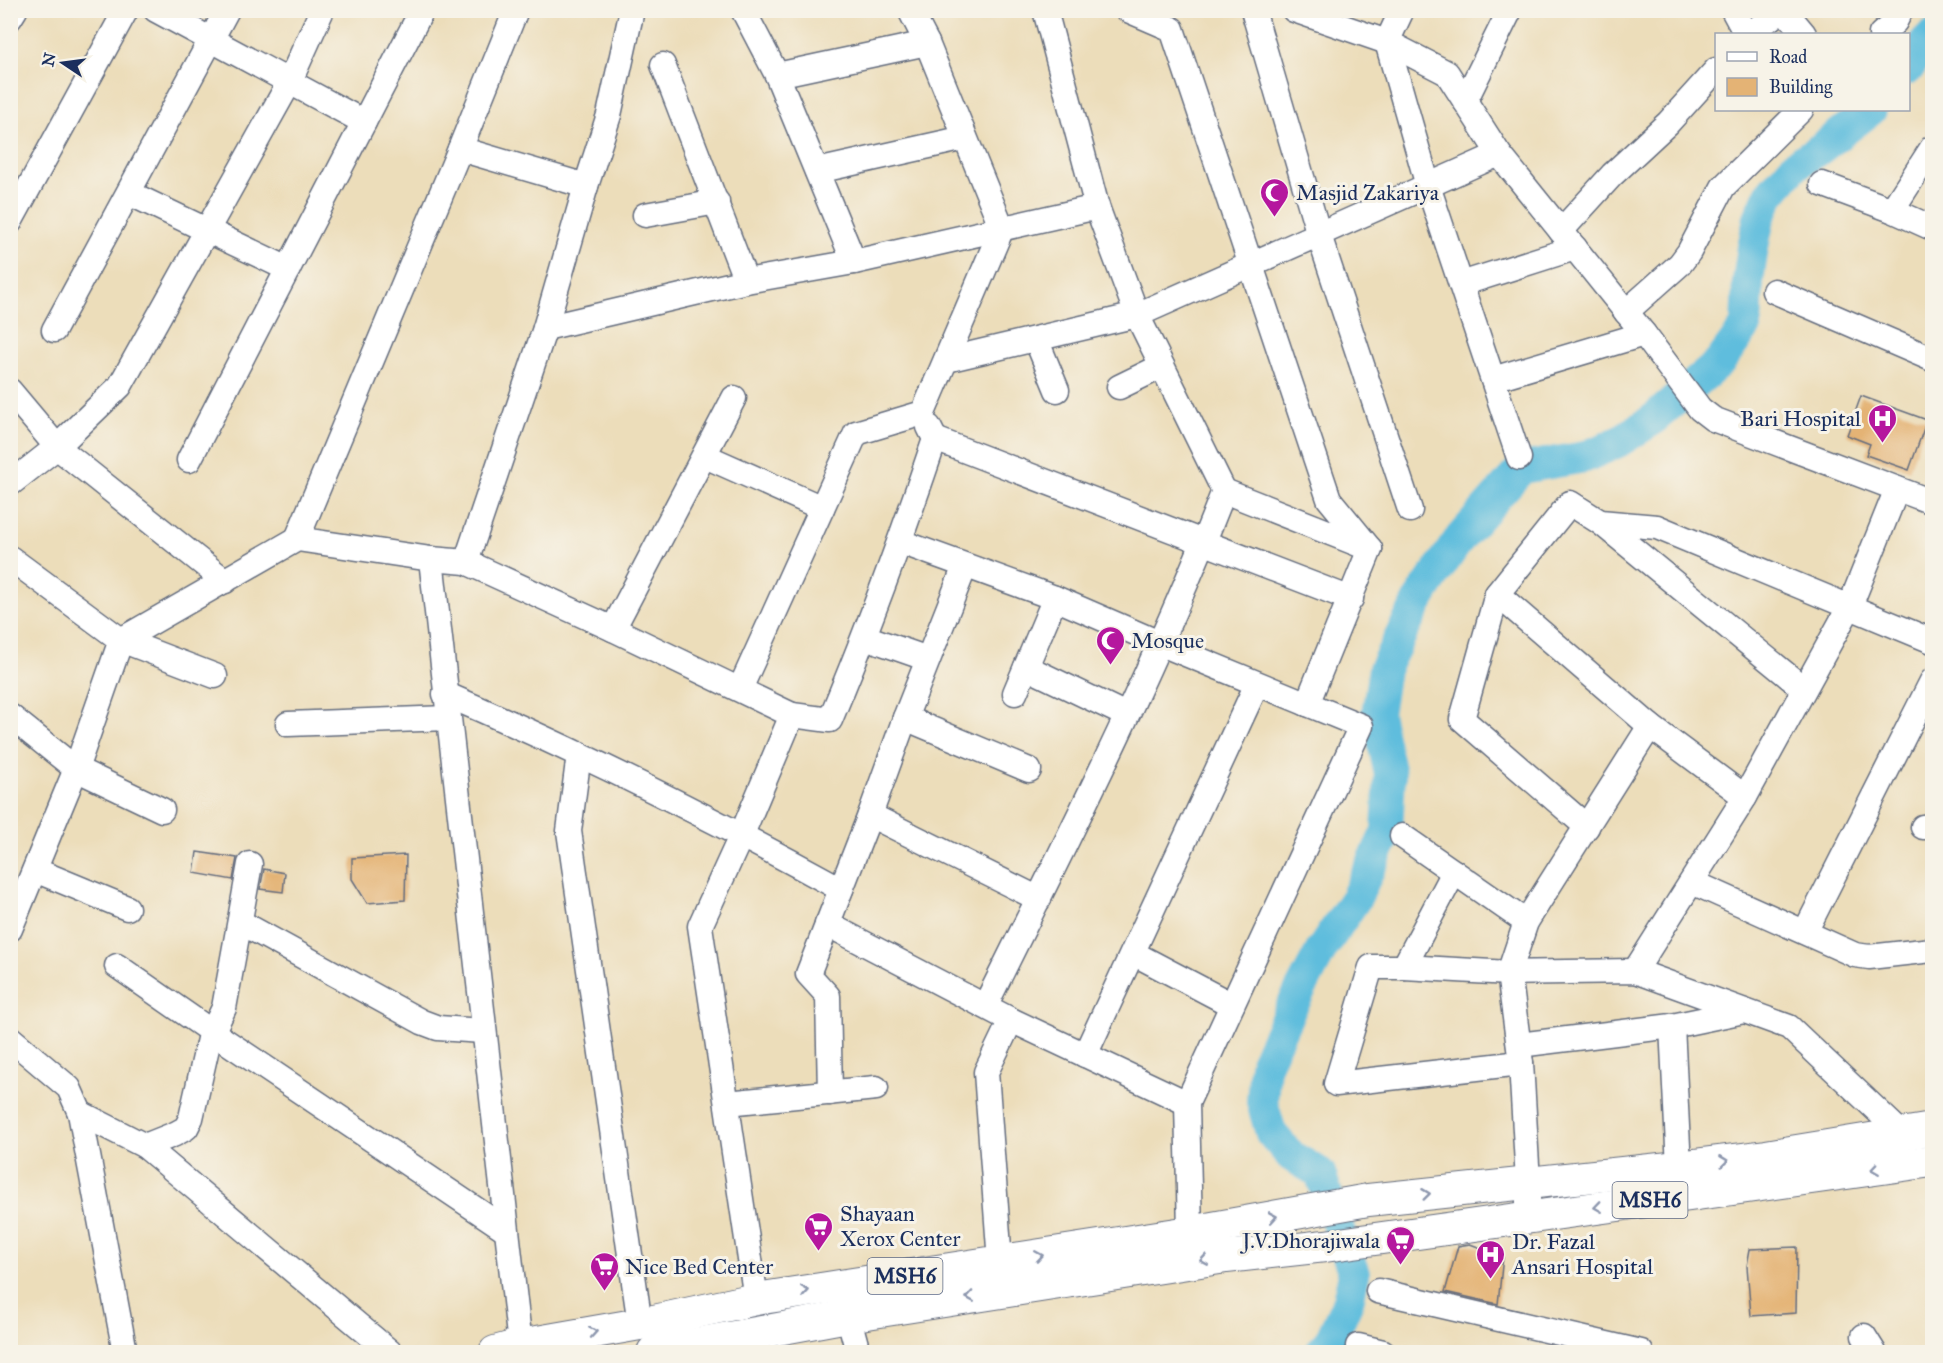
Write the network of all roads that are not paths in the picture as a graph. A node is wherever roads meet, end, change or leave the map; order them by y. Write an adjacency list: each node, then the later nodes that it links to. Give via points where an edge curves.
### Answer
1 (15, 10): 20 (street)
2 (126, 10): 48 (street)
3 (156, 10): 25 (street)
4 (227, 10): 25 (street)
5 (322, 10): 31 (street)
6 (422, 10): 34 (street)
7 (516, 10): 37 (street)
8 (632, 10): 41 (street, via 609,115)
9 (743, 10): 30 (street)
10 (910, 10): 27 (street)
11 (1045, 10): 45 (street)
12 (1128, 10): 55 (street, via 1172,28)
13 (1253, 10): 52 (street)
14 (1294, 10): 26 (street)
15 (1402, 10): 26 (street)
16 (1510, 10): 32 (street)
17 (1732, 10): 21 (street)
18 (1782, 10): 22 (street); 23 (street)
19 (1901, 10): 24 (street)
20 (10, 18)
21 (1747, 33)
22 (1749, 33)
23 (1803, 33)
24 (1882, 33)
25 (212, 41): 31 (street); 43 (street)
26 (1387, 42): 32 (street, via 1447,73); 42 (street)
27 (927, 43): 30 (street); 35 (street)
28 (663, 65): 44 (street)
29 (1715, 71): 53 (street, via 1668,123 1612,175)
30 (777, 75): 39 (street)
31 (289, 83): 34 (street); 51 (street)
32 (1465, 101): 38 (street)
33 (1800, 111): 60 (street, via 1723,187 1685,258)
34 (364, 122): 56 (street)
35 (966, 138): 39 (street); 49 (street)
36 (1932, 148): 46 (street)
37 (460, 150): 41 (street); 87 (street)
38 (1499, 154): 42 (street); 53 (street)
39 (817, 171): 54 (street)
40 (1822, 184): 46 (street)
41 (586, 186): 62 (street)
42 (1428, 186): 52 (street); 58 (street)
43 (129, 193): 51 (street); 63 (street)
44 (717, 202): 47 (street); 57 (street)
45 (1097, 207): 49 (street); 61 (street)
46 (1892, 210): 50 (street)
47 (645, 215)
48 (10, 222)
49 (1002, 228): 54 (street); 67 (street)
50 (1932, 228)
51 (207, 230): 56 (street); 76 (street, via 120,386)
52 (1319, 235): 55 (street); 85 (street)
53 (1568, 240): 58 (street); 60 (street)
54 (854, 262): 57 (street)
55 (1251, 265): 61 (street); 90 (street, via 1329,499)
56 (288, 269): 79 (street)
57 (746, 281): 62 (street)
58 (1461, 284): 69 (street)
59 (1774, 291): 66 (street)
60 (1626, 312): 64 (street)
61 (1137, 315): 65 (street); 68 (street)
62 (545, 328): 93 (street)
63 (54, 330)
64 (1644, 334): 69 (street); 81 (street, via 1700,409 1713,419)
65 (1036, 339): 67 (street); 71 (street)
66 (1932, 359)
67 (946, 360): 74 (street)
68 (1162, 366): 70 (street); 82 (street)
69 (1492, 379): 78 (street)
70 (1119, 387)
71 (1057, 390)
72 (10, 391): 76 (street)
73 (734, 398): 77 (street)
74 (923, 413): 75 (street); 84 (street, via 856,433)
75 (935, 439): 88 (street); 89 (street)
76 (57, 447): 80 (street); 95 (street)
77 (705, 456): 84 (street); 100 (street)
78 (1519, 458)
79 (189, 460)
80 (10, 484)
81 (1897, 489): 83 (street); 99 (street)
82 (1224, 491): 89 (street); 90 (street)
83 (1932, 502)
84 (822, 508): 110 (street)
85 (1410, 510)
86 (1600, 522): 96 (street, via 1570,502); 99 (street, via 1657,527); 111 (street)
87 (297, 538): 92 (street); 95 (street)
88 (901, 542): 94 (street); 101 (street)
89 (1204, 542): 98 (street); 104 (street)
90 (1370, 549): 98 (street)
91 (10, 558): 102 (street)
92 (431, 559): 93 (street); 113 (street)
93 (466, 562): 100 (street)
94 (965, 566): 97 (street); 105 (street)
95 (225, 580): 102 (street)
96 (1497, 594): 121 (street); 128 (street, via 1462,719)
97 (1055, 598): 104 (street); 106 (street)
98 (1351, 599): 114 (street)
99 (1850, 606): 103 (street); 111 (street)
100 (613, 629): 110 (street)
101 (865, 637): 105 (street); 115 (street, via 830,720)
102 (121, 640): 107 (street); 123 (street)
103 (1932, 641)
104 (1159, 643): 109 (street); 116 (street)
105 (928, 659): 119 (street)
106 (1026, 667): 112 (street); 116 (street)
107 (215, 676)
108 (1932, 681): 142 (street)
109 (1257, 684): 114 (street); 144 (street)
110 (740, 689): 115 (street)
111 (1804, 689): 125 (street)
112 (1015, 693)
113 (445, 694): 118 (street); 122 (street)
114 (1307, 704): 149 (street, via 1361,726)
115 (792, 715): 129 (street)
116 (1126, 715): 136 (street)
117 (10, 716): 123 (street)
118 (448, 718): 120 (street); 154 (street)
119 (905, 718): 124 (street); 127 (street)
120 (288, 724)
121 (1650, 726): 125 (street); 128 (street)
122 (579, 754): 129 (street); 178 (street, via 569,831)
123 (76, 769): 126 (street); 132 (street)
124 (1029, 770)
125 (1745, 796): 134 (street)
126 (162, 810)
127 (870, 815): 135 (street); 136 (street)
128 (1587, 827): 139 (street)
129 (742, 834): 135 (street); 161 (street, via 700,926)
130 (1402, 836): 133 (street)
131 (250, 864): 138 (street)
132 (35, 870): 137 (street); 141 (street)
133 (1454, 872): 139 (street); 146 (street)
134 (1692, 882): 142 (street); 147 (street)
135 (841, 889): 140 (street)
136 (1038, 899): 150 (street)
137 (127, 908)
138 (240, 922): 154 (street, via 422,1022 438,1028); 155 (street, via 224,1008)
139 (1526, 922): 148 (street)
140 (827, 924): 150 (street); 160 (street, via 808,974 828,996)
141 (10, 929)
142 (1805, 932): 143 (street, via 1855,955 1869,957)
143 (1932, 950)
144 (1133, 953): 149 (street); 158 (street)
145 (117, 966): 155 (street)
146 (1404, 967): 148 (street); 157 (street, via 1371,968 1336,1084)
147 (1635, 971): 148 (street); 151 (street)
148 (1509, 973): 157 (street)
149 (1232, 1005): 162 (street)
150 (985, 1006): 152 (street)
151 (1744, 1011): 153 (street); 165 (street, via 1789,1027)
152 (1011, 1020): 158 (street); 173 (street, via 986,1072)
153 (1672, 1026): 157 (street); 168 (street)
154 (483, 1031): 171 (street)
155 (212, 1032): 166 (street, via 186,1128); 171 (street)
156 (10, 1038): 163 (street, via 69,1088)
157 (1520, 1054): 169 (street)
158 (1085, 1055): 162 (street)
159 (876, 1088): 160 (street)
160 (830, 1093): 161 (street)
161 (727, 1103): 176 (street)
162 (1187, 1103): 172 (street)
163 (80, 1113): 166 (street); 181 (street)
164 (1932, 1129): 165 (main road, MSH6)
165 (1900, 1133): 168 (main road, MSH6, one-way to 165)
166 (145, 1146): 182 (street)
167 (1932, 1161): 170 (main road, MSH6, one-way to 170)
168 (1679, 1167): 169 (main road, MSH6)
169 (1528, 1182): 170 (street); 172 (main road, MSH6, one-way to 169, via 1368,1200)
170 (1528, 1216): 177 (main road, MSH6, one-way to 177, via 1226,1257)
171 (505, 1229): 180 (street)
172 (1190, 1232): 173 (main road, MSH6, one-way to 172)
173 (1000, 1262): 174 (main road, MSH6)
174 (840, 1286): 176 (main road, MSH6, one-way to 174); 177 (street)
175 (1378, 1291): 186 (street)
176 (756, 1299): 178 (main road, MSH6)
177 (848, 1316): 183 (main road, MSH6); 184 (street)
178 (640, 1324): 180 (main road, MSH6, one-way to 178)
179 (1358, 1346): 185 (street)
180 (504, 1351)
181 (125, 1353)
182 (390, 1353)
183 (652, 1353)
184 (858, 1353)
185 (1383, 1353)
186 (1641, 1353)

